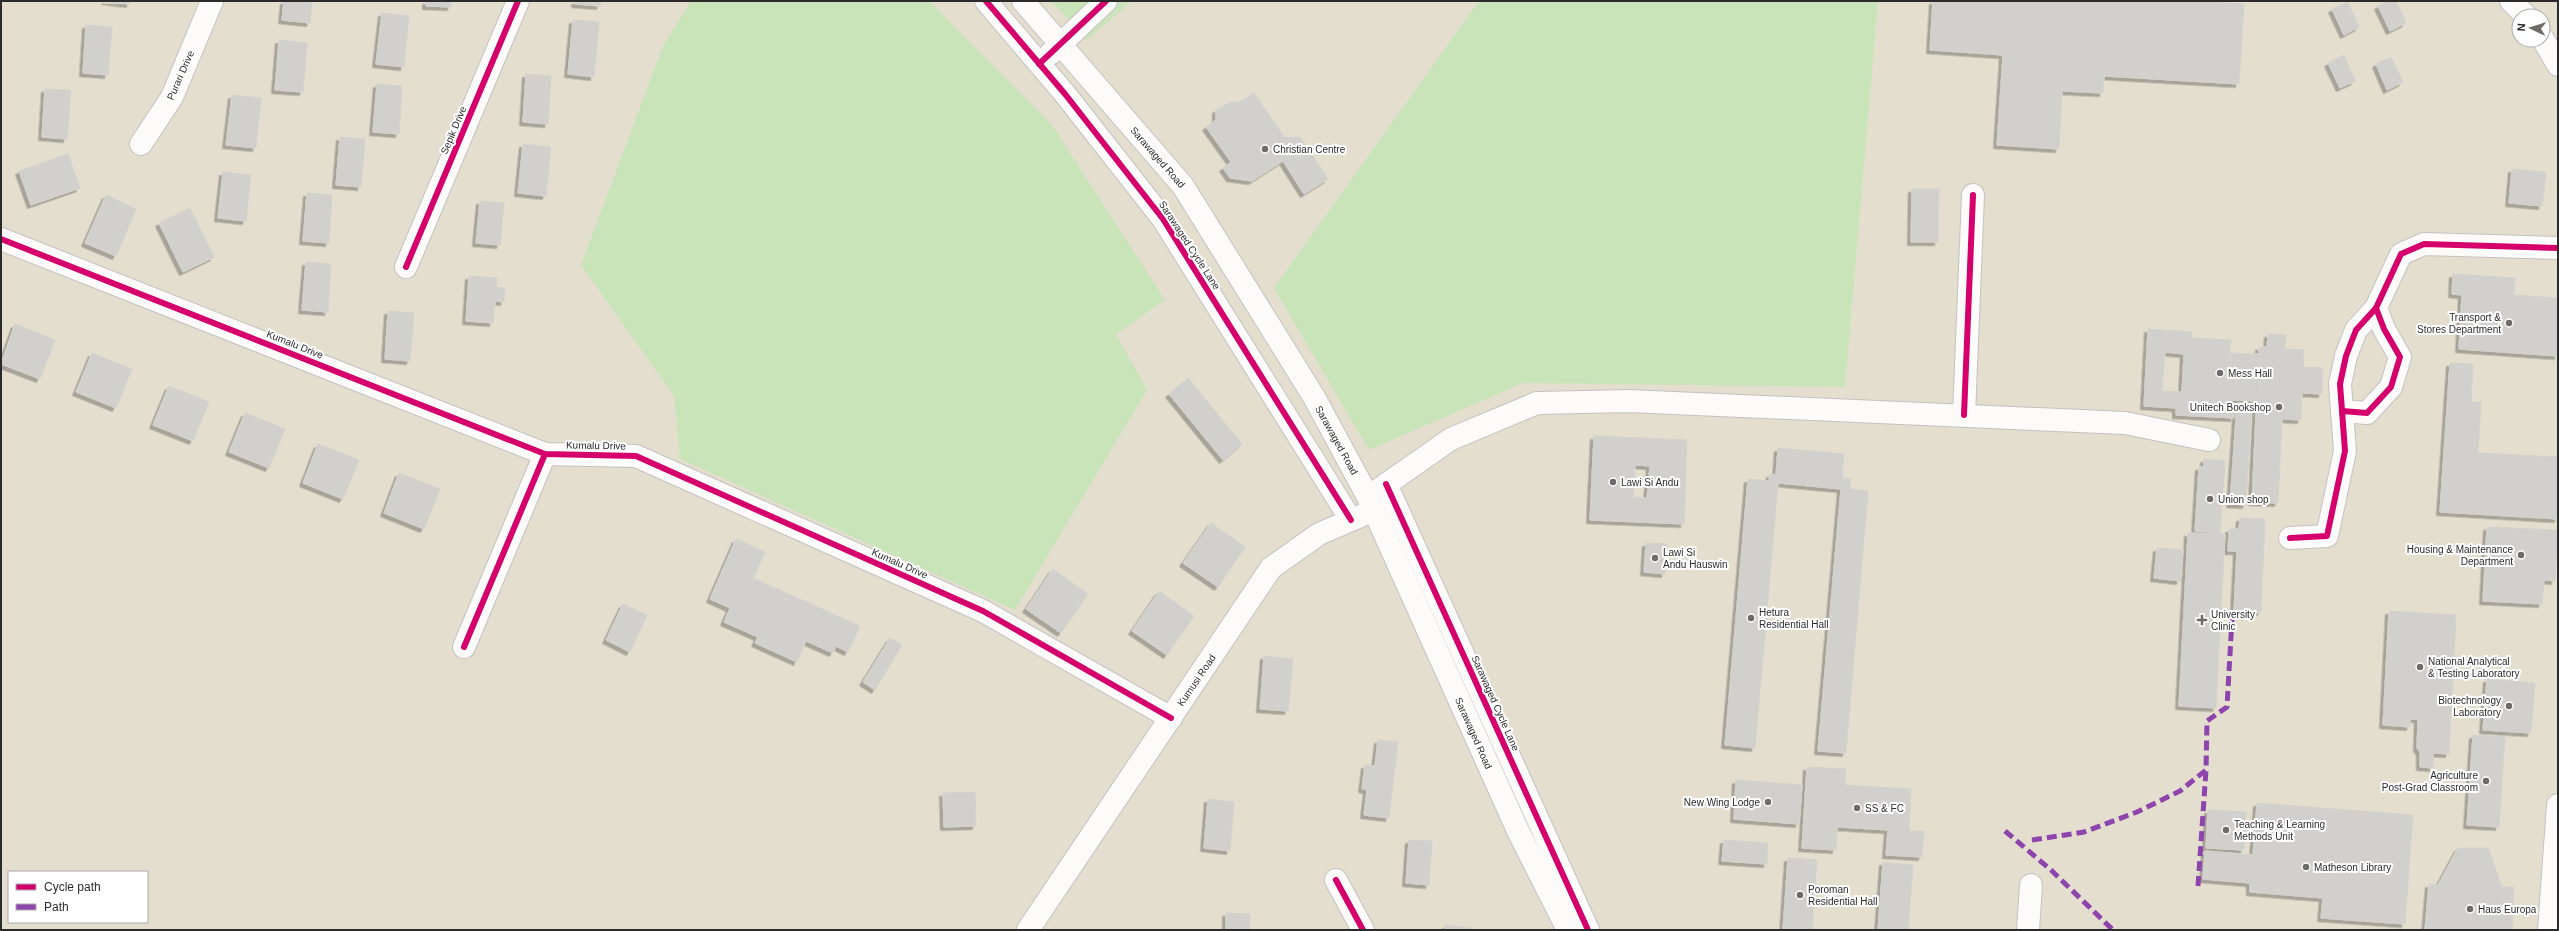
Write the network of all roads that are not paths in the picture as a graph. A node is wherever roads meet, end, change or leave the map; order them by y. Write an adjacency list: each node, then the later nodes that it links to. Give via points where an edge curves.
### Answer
1 (212, 1): 9 (street, Purari Drive, via 172,97)
2 (518, 1): 13 (street)
3 (986, 1): 7 (street, Sarawaged Cycle Lane)
4 (1023, 1): 20 (street, Sarawaged Road, via 1183,186 1314,397)
5 (1106, 1): 7 (street)
6 (2548, 48): 8 (street)
7 (1039, 64): 21 (street, Sarawaged Cycle Lane, via 1163,219)
8 (2558, 65)
9 (141, 144)
10 (1973, 195): 16 (street)
11 (1, 239): 18 (street, Kumalu Drive)
12 (2558, 248): 14 (street, via 2424,244 2401,254)
13 (406, 267)
14 (2376, 308): 15 (street, via 2356,330 2346,356 2340,384); 15 (street, via 2384,329 2400,357 2391,387 2367,413)
15 (2342, 411): 22 (street, via 2345,451 2327,536)
16 (1964, 415): 17 (street, Kumusi Road, via 2125,423); 19 (street, Kumusi Road, via 1629,401 1537,403 1451,439)
17 (2209, 440)
18 (545, 454): 23 (street); 24 (street, Kumalu Drive, via 636,456 983,611)
19 (1386, 484): 20 (street, Kumusi Road); 31 (street, Sarawaged Cycle Lane)
20 (1371, 503): 21 (street, Kumusi Road); 30 (street, Sarawaged Road, via 1519,833)
21 (1351, 520): 24 (street, Kumusi Road, via 1320,534 1271,568)
22 (2290, 538)
23 (464, 647)
24 (1171, 718): 28 (street, Kumusi Road)
25 (2558, 805): 33 (street)
26 (1336, 880): 29 (street)
27 (2030, 885): 32 (street)
28 (1028, 930)
29 (1363, 930)
30 (1568, 930)
31 (1588, 930)
32 (2028, 930)
33 (2549, 930)

